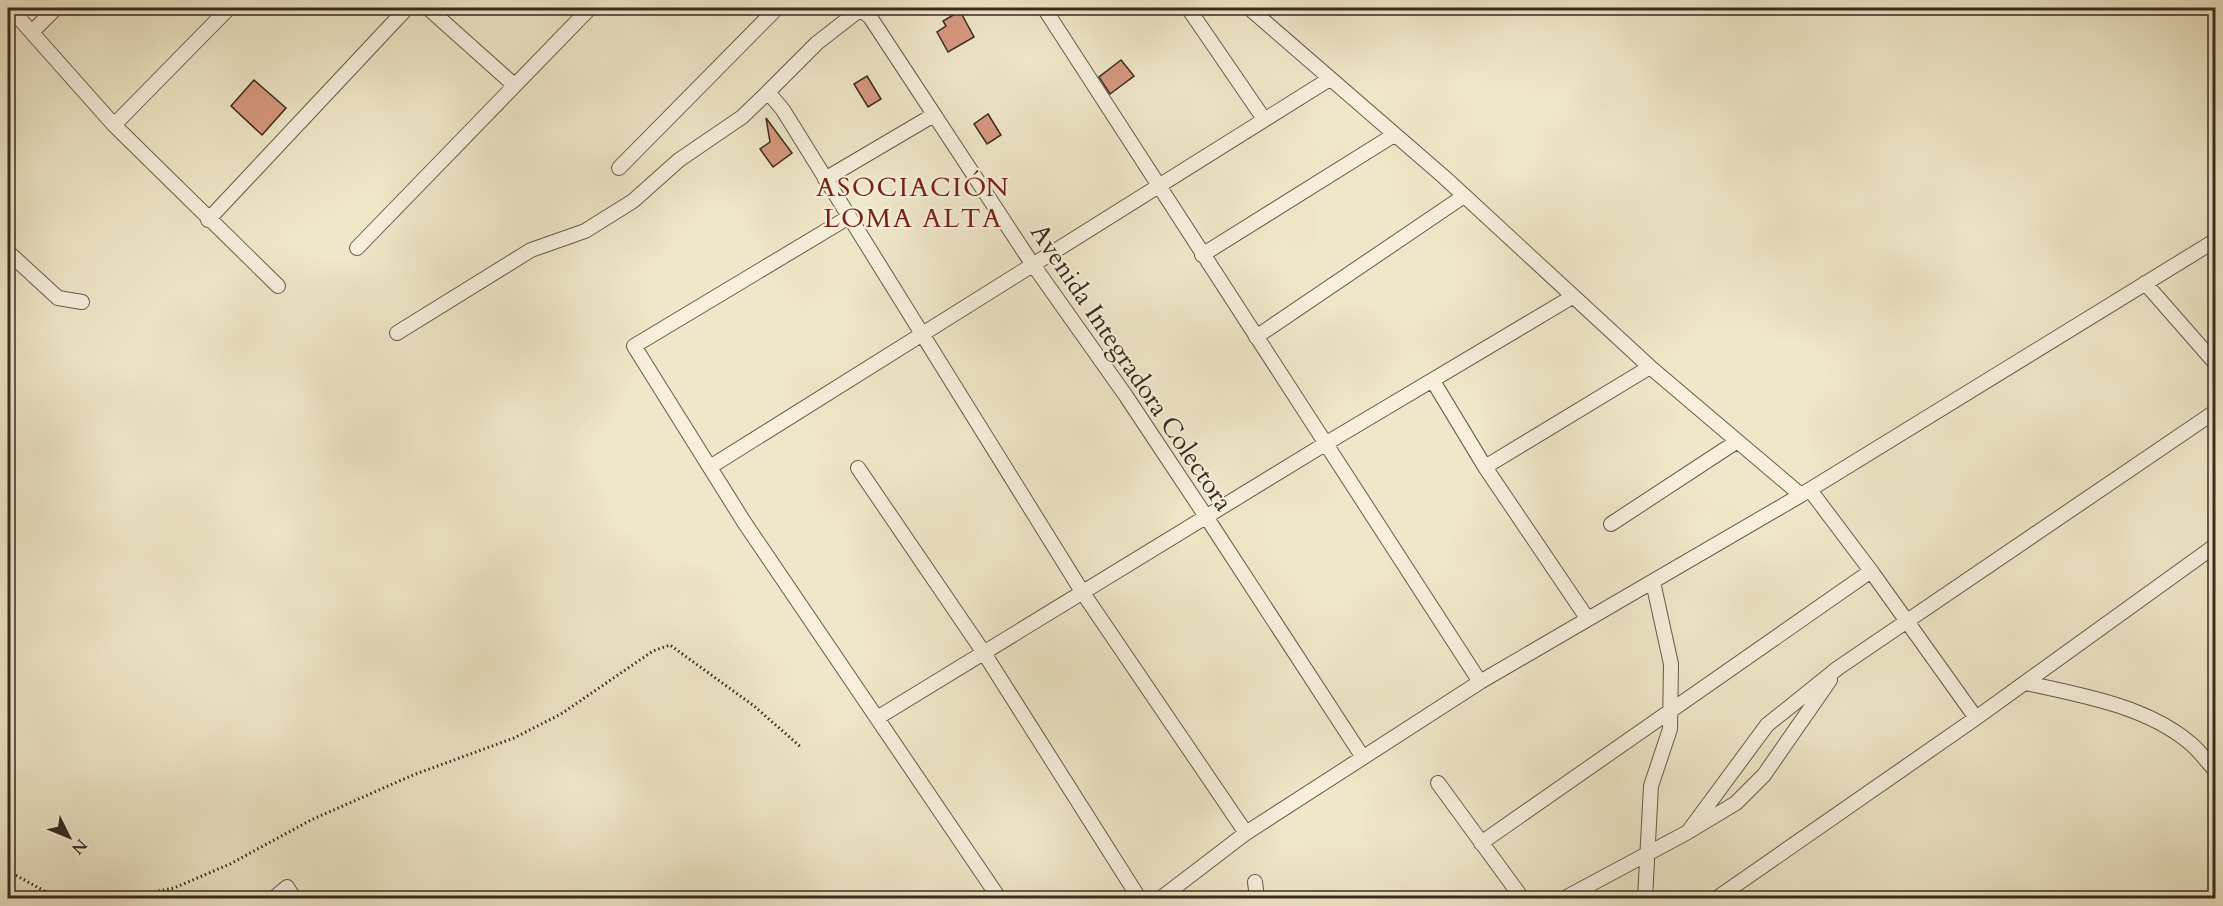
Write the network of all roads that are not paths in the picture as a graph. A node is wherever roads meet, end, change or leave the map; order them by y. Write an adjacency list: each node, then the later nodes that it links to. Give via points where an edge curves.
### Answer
1 (10, 8): 12 (street)
2 (56, 8): 12 (street)
3 (230, 8): 18 (street)
4 (407, 8): 25 (street)
5 (428, 8): 14 (street)
6 (590, 8): 14 (street)
7 (777, 8): 20 (street)
8 (861, 8): 15 (street, via 817,43); 16 (street, Avenida Integradora Colectora)
9 (1044, 8): 22 (street)
10 (1188, 8): 17 (street)
11 (1249, 8): 13 (street)
12 (32, 32): 18 (street)
13 (1328, 80): 17 (street); 19 (street)
14 (513, 84): 27 (street)
15 (768, 92): 21 (street); 35 (street, via 742,117 679,160 633,201 585,231 531,250)
16 (932, 116): 21 (street); 30 (street, Avenida Integradora Colectora)
17 (1264, 119): 22 (street)
18 (114, 125): 25 (street)
19 (1394, 135): 23 (street); 29 (street)
20 (619, 168)
21 (825, 179): 24 (street)
22 (1158, 185): 29 (street); 30 (street)
23 (1464, 196): 33 (street); 37 (street)
24 (849, 217): 36 (street); 44 (street, via 634,346)
25 (208, 220): 32 (street)
26 (2216, 240): 31 (street)
27 (357, 248)
28 (8, 252): 34 (street, via 58,298)
29 (1202, 255): 37 (street)
30 (1032, 264): 36 (street); 48 (street, Avenida Integradora Colectora)
31 (2145, 283): 38 (street); 47 (street)
32 (278, 286)
33 (1572, 297): 39 (street); 40 (street)
34 (82, 302)
35 (397, 333)
36 (920, 334): 44 (street); 53 (street)
37 (1256, 337): 43 (street)
38 (2216, 364)
39 (1650, 367): 42 (street); 45 (street)
40 (1433, 381): 43 (street); 45 (street)
41 (2216, 411): 55 (street)
42 (1736, 442): 47 (street); 49 (street)
43 (1325, 444): 48 (street); 58 (street)
44 (710, 467): 61 (street)
45 (1485, 467): 54 (street)
46 (858, 468): 56 (street)
47 (1806, 493): 51 (street); 52 (street)
48 (1207, 518): 53 (street); 63 (street, Avenida Integradora Colectora)
49 (1611, 524)
50 (2216, 545): 59 (street)
51 (1871, 571): 55 (street); 60 (street)
52 (1653, 582): 54 (street); 60 (street, via 1671,664)
53 (1083, 592): 56 (street); 67 (street)
54 (1587, 618): 58 (street)
55 (1908, 623): 57 (street); 62 (street)
56 (984, 653): 61 (street); 74 (street)
57 (1838, 668): 66 (street, via 1767,725); 66 (street, via 1764,775 1736,803)
58 (1480, 682): 63 (street)
59 (2026, 683): 62 (street); 64 (street, via 2080,695 2154,719 2190,743)
60 (1671, 710): 68 (street); 69 (street, via 1670,729 1651,786)
61 (877, 718): 73 (street)
62 (1976, 718): 80 (street)
63 (1362, 756): 67 (street)
64 (2216, 771)
65 (1438, 783): 68 (street)
66 (1688, 832): 69 (street)
67 (1246, 833): 75 (street)
68 (1481, 843): 77 (street)
69 (1647, 854): 78 (street); 79 (street)
70 (1254, 882): 76 (street)
71 (274, 898): 72 (street, via 287,887)
72 (294, 898)
73 (999, 898)
74 (1139, 898)
75 (1161, 898)
76 (1257, 898)
77 (1522, 898)
78 (1565, 898)
79 (1645, 898)
80 (1717, 898)

